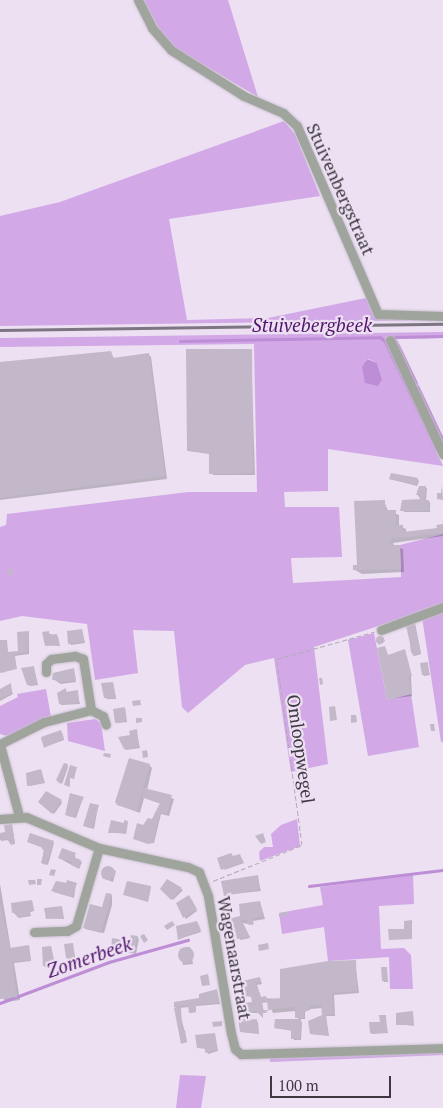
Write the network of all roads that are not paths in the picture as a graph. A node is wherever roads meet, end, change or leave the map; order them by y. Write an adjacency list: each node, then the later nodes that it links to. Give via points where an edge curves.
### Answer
1 (138, 0): 2 (street, Stuivenbergstraat, via 152,28 171,50 244,96 283,113 297,126 378,314)
2 (443, 316)
3 (390, 340): 4 (street)
4 (443, 454)
5 (443, 607): 6 (street)
6 (381, 630)
7 (46, 672): 8 (street, via 46,664 51,660 75,656 83,659)
8 (91, 710): 9 (street, via 103,716); 10 (street, via 44,722)
9 (106, 725)
10 (0, 744): 11 (street)
11 (19, 816): 12 (street); 13 (street, Wagenaarstraat)
12 (0, 819)
13 (99, 848): 14 (street, via 76,926 68,931); 15 (street, Wagenaarstraat, via 188,867 201,875 231,1033 239,1053 249,1056)
14 (34, 932)
15 (443, 1048)

